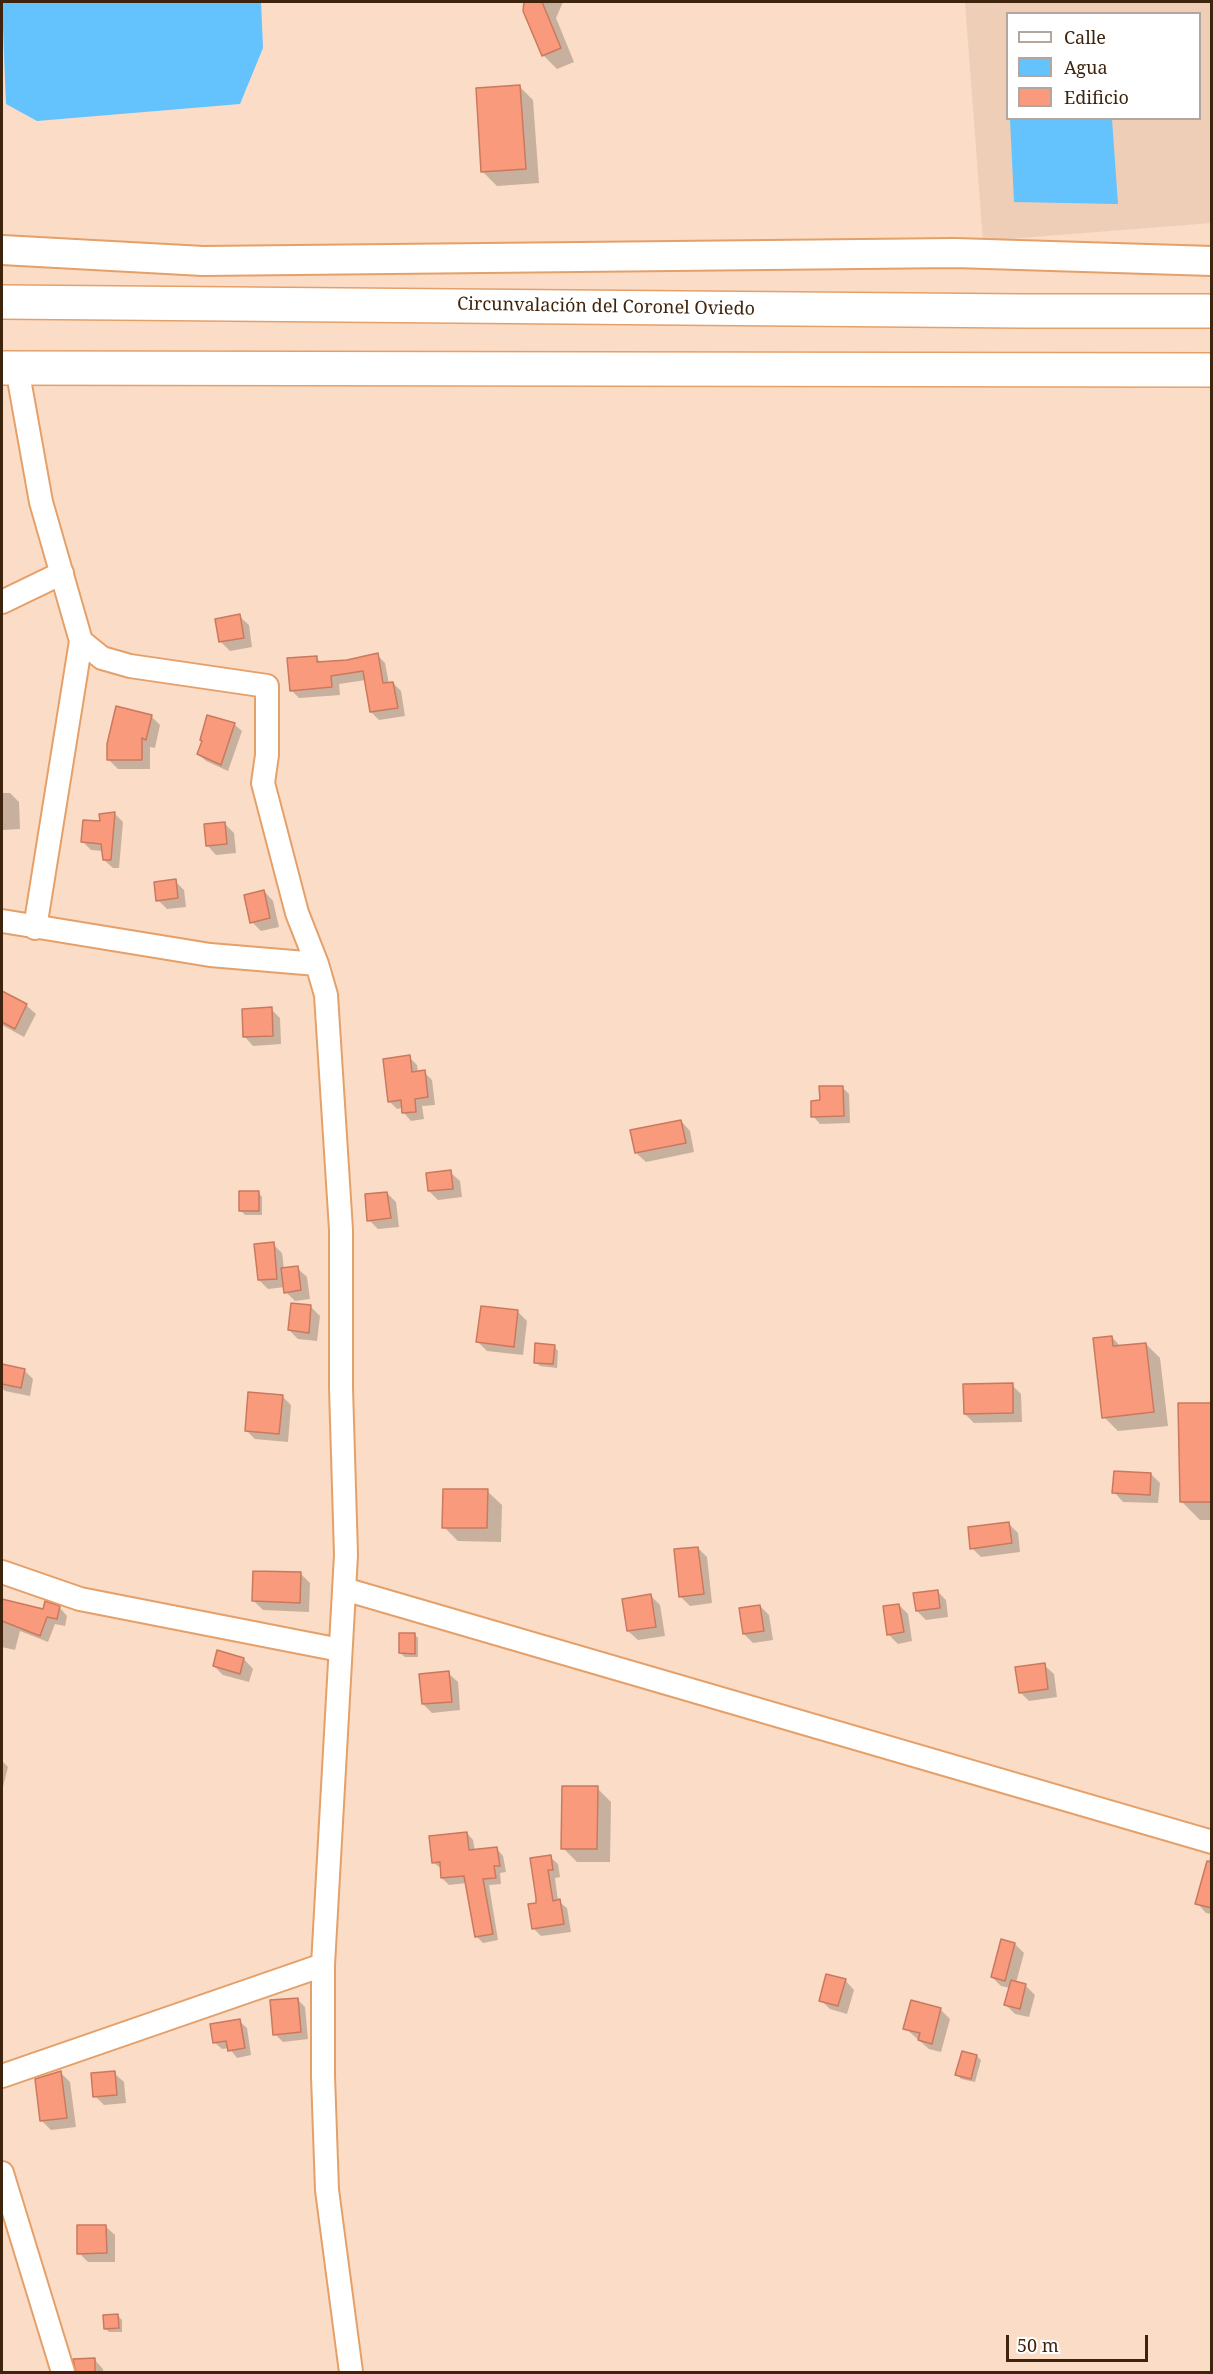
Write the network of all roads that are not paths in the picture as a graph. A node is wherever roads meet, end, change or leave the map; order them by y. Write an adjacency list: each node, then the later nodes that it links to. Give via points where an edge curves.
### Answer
1 (2, 250): 2 (street, via 203,261 955,254)
2 (1212, 261)
3 (2, 302): 4 (highway, Circunvalación del Coronel Oviedo)
4 (1212, 311)
5 (9, 368): 6 (highway); 7 (street)
6 (1212, 370)
7 (62, 573): 8 (street); 9 (street)
8 (2, 602)
9 (81, 641): 11 (street); 12 (street, via 102,658 130,666 267,686 263,783 297,913)
10 (2, 921): 11 (street)
11 (35, 928): 12 (street, via 210,955)
12 (317, 964): 14 (street, via 326,995 341,1230)
13 (2, 1572): 15 (street, via 80,1599)
14 (344, 1589): 15 (street); 16 (street)
15 (340, 1650): 17 (street)
16 (1212, 1842)
17 (323, 1965): 18 (street); 21 (street, via 327,2190)
18 (2, 2076)
19 (2, 2173): 20 (street)
20 (63, 2373)
21 (351, 2373)

